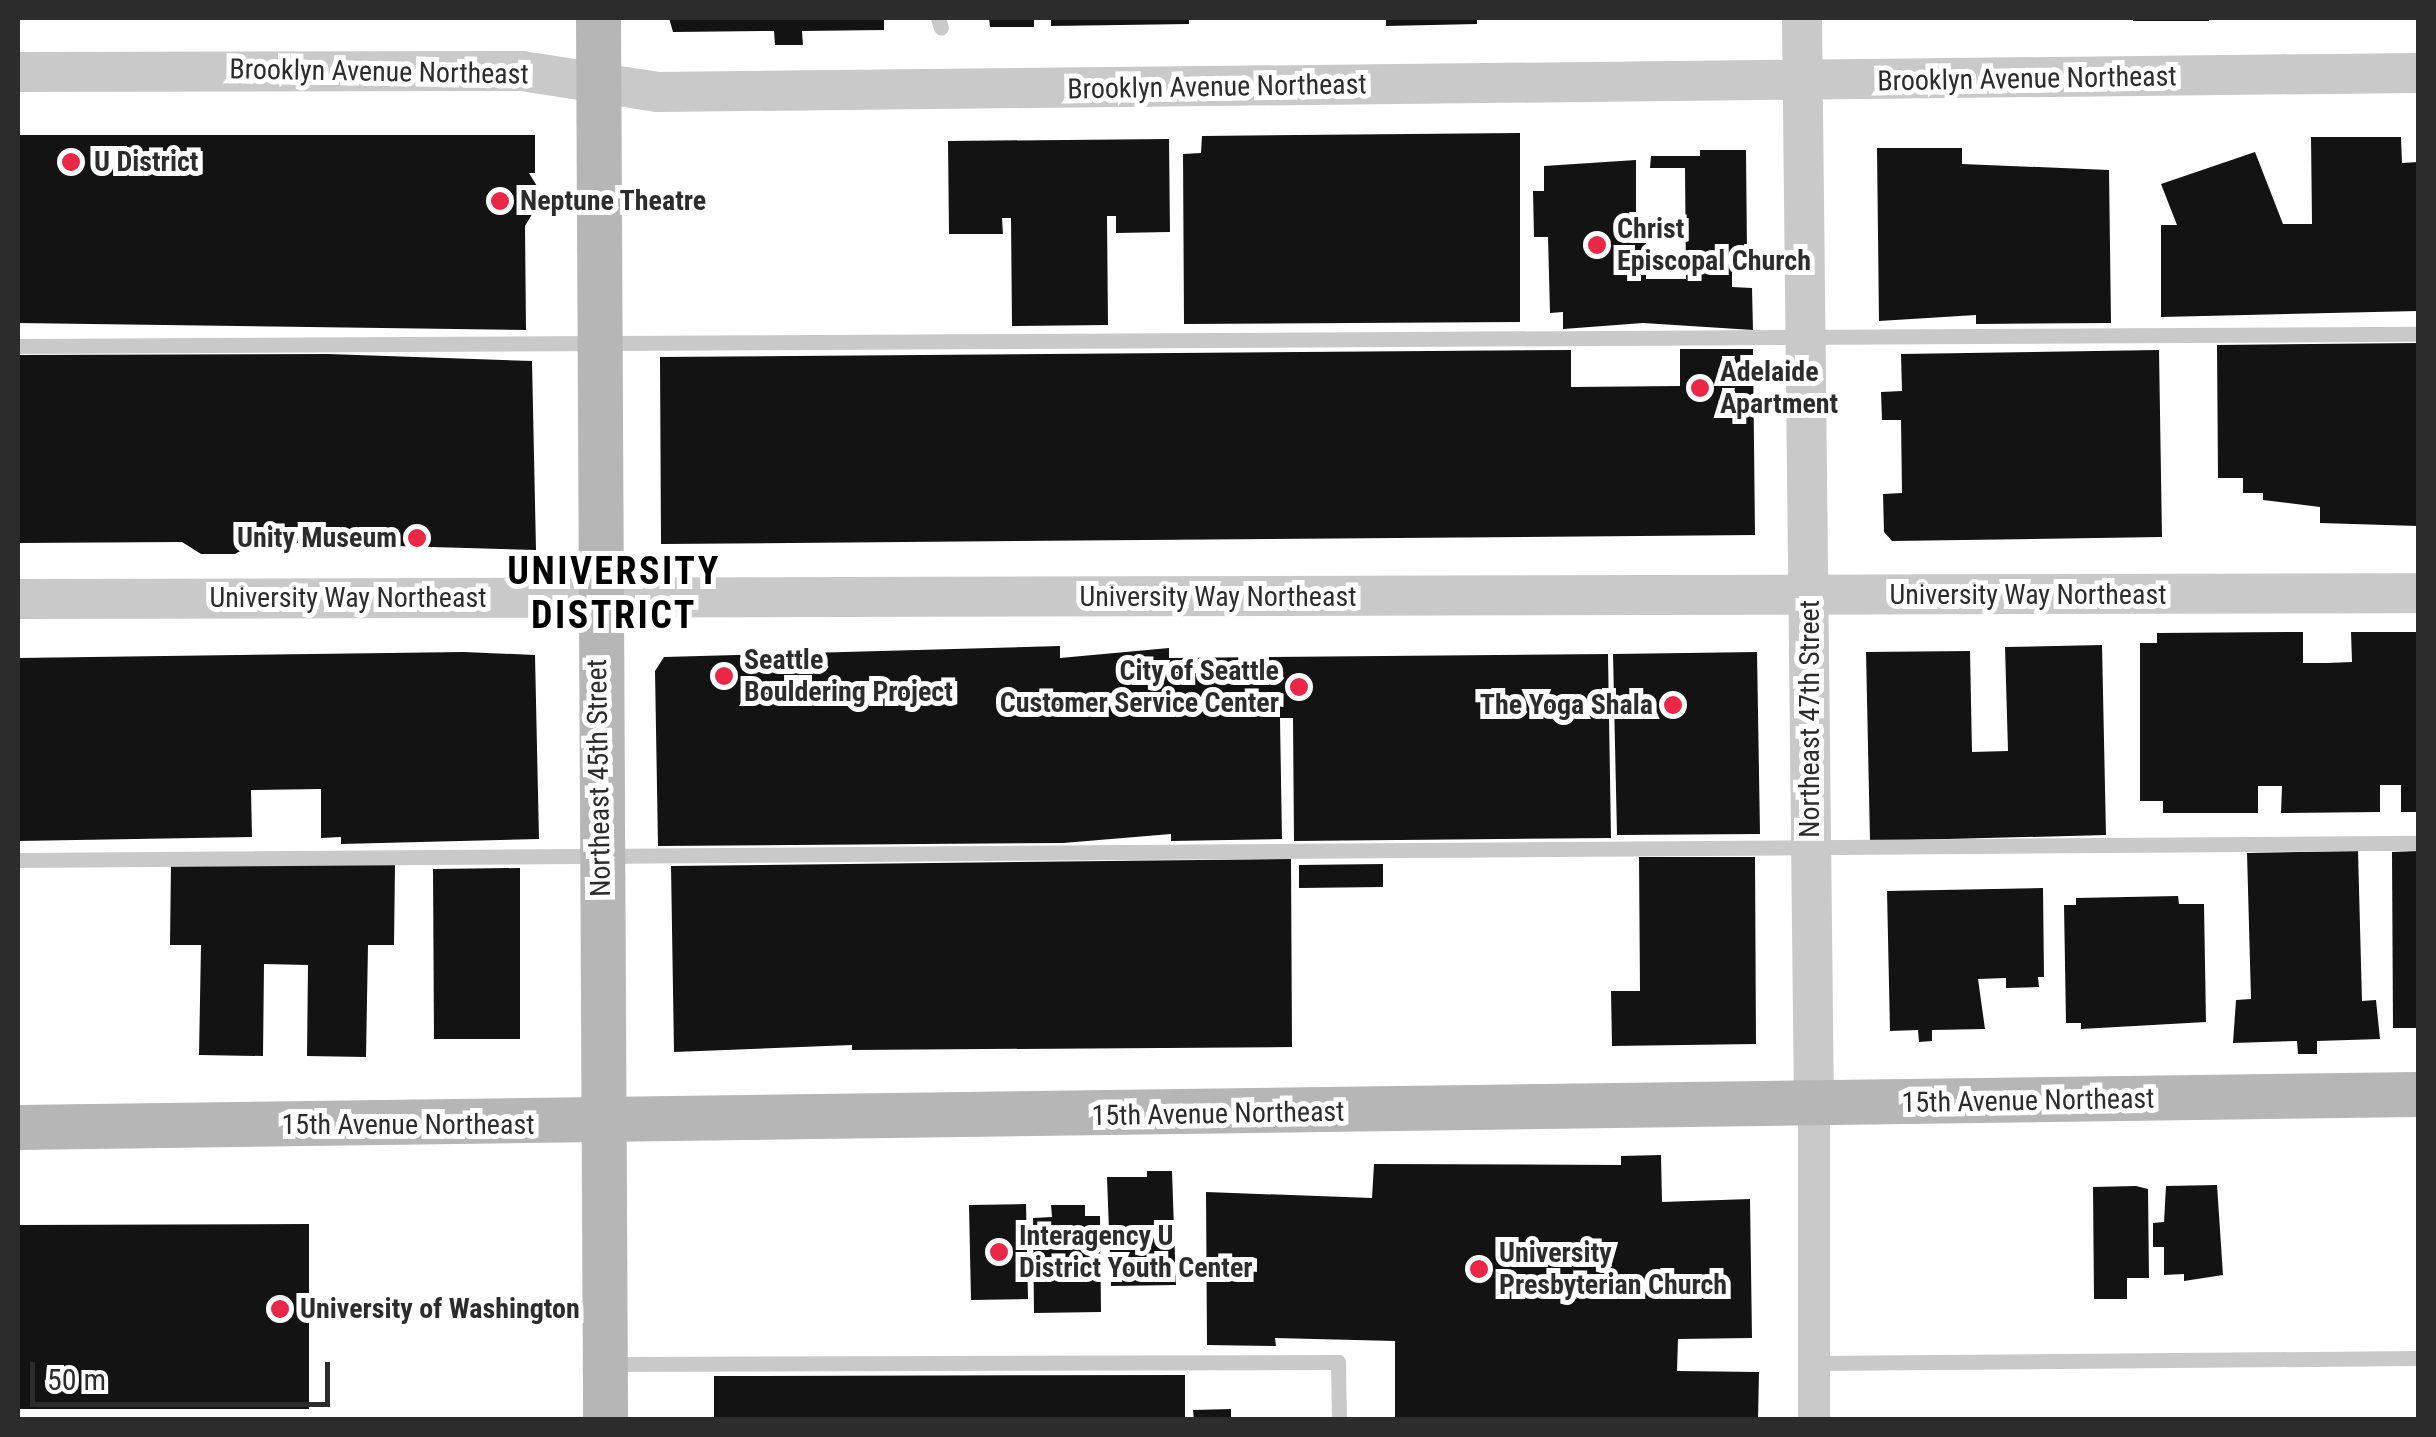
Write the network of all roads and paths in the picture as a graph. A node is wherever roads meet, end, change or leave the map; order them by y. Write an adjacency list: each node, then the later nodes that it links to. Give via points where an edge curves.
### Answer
1 (598, 18): 6 (main road, Northeast 45th Street)
2 (1802, 18): 5 (street, Northeast 47th Street)
3 (18, 72): 6 (street, Brooklyn Avenue Northeast, via 522,70)
4 (2418, 72): 5 (street, Brooklyn Avenue Northeast)
5 (1803, 81): 6 (street, Brooklyn Avenue Northeast, via 677,92); 8 (street, Northeast 47th Street)
6 (598, 82): 9 (main road, Northeast 45th Street)
7 (2418, 334): 8 (lane)
8 (1805, 336): 9 (lane); 12 (street, Northeast 47th Street)
9 (600, 340): 10 (lane); 13 (main road, Northeast 45th Street)
10 (18, 346)
11 (2418, 593): 12 (street, University Way Northeast)
12 (1809, 596): 13 (street, University Way Northeast); 16 (street, Northeast 47th Street)
13 (600, 597): 14 (street, University Way Northeast); 17 (main road, Northeast 45th Street)
14 (18, 599)
15 (2418, 842): 16 (lane)
16 (1811, 847): 17 (lane); 20 (street, Northeast 47th Street)
17 (600, 856): 18 (lane); 21 (main road, Northeast 45th Street)
18 (18, 860)
19 (2418, 1094): 20 (main road, 15th Avenue Northeast)
20 (1814, 1104): 21 (main road, 15th Avenue Northeast); 24 (street, Northeast 47th Street)
21 (603, 1124): 22 (main road, 15th Avenue Northeast); 25 (main road, Northeast 45th Street)
22 (18, 1127)
23 (2418, 1358): 24 (lane)
24 (1814, 1363): 28 (street, Northeast 47th Street)
25 (604, 1364): 26 (main road, Northeast 45th Street); 27 (lane, via 1338,1362)
26 (604, 1420)
27 (1339, 1420)
28 (1814, 1420)

